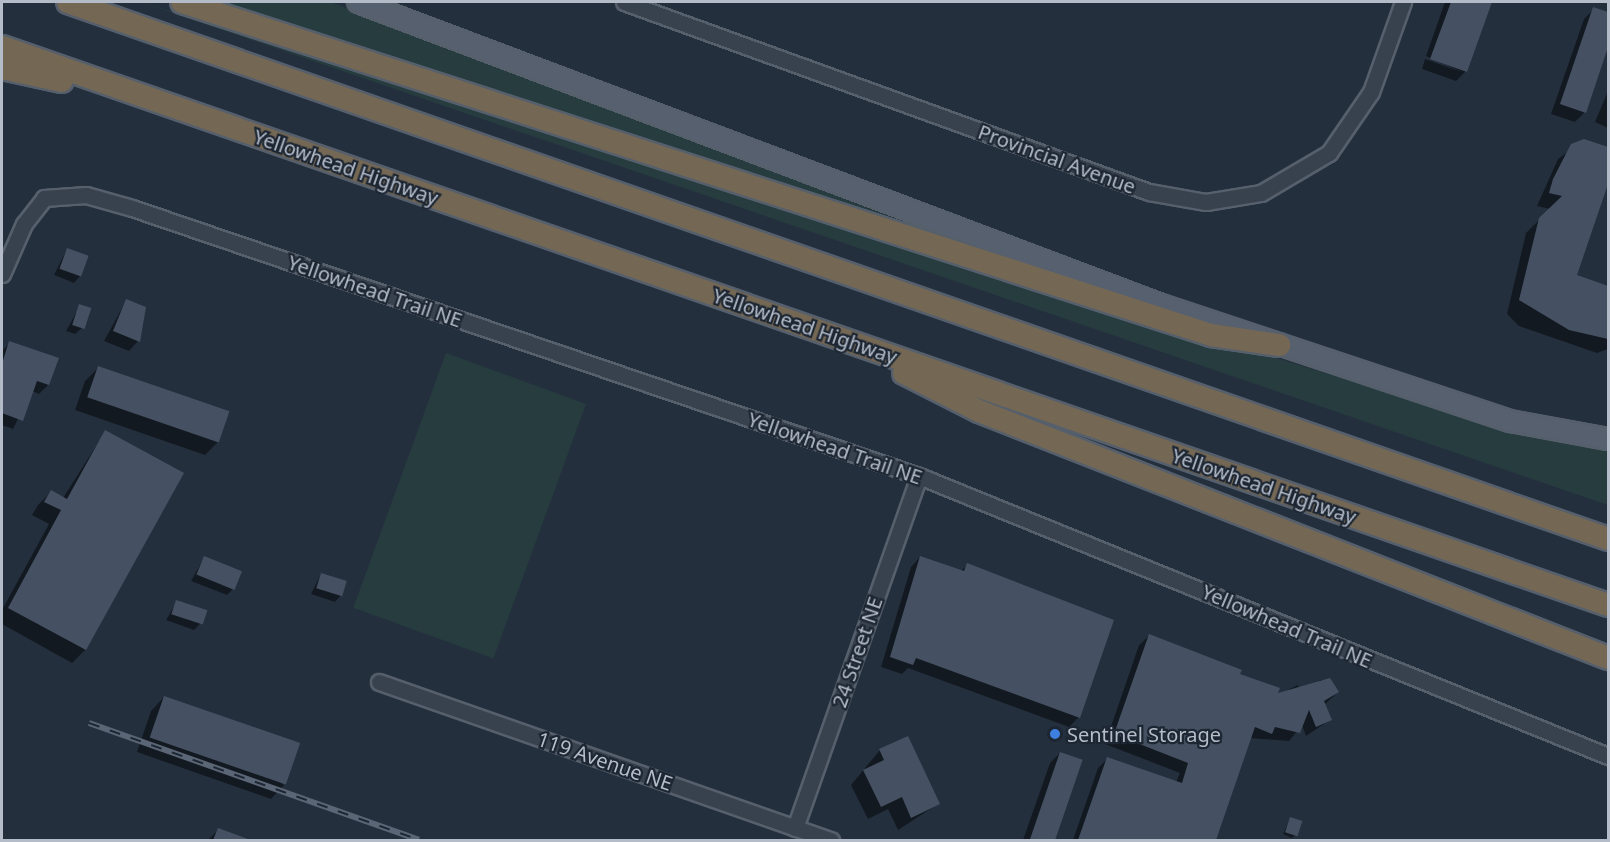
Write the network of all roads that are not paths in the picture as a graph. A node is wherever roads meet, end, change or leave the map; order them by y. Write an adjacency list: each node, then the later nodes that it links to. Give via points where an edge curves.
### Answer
1 (68, 2): 14 (highway)
2 (183, 2): 11 (highway, via 1211,335)
3 (358, 2): 11 (main road, via 932,221)
4 (624, 2): 5 (street, Provincial Avenue, via 1149,192 1206,202 1261,193 1329,153 1371,92)
5 (1403, 2)
6 (2, 47): 8 (highway, Yellowhead Highway)
7 (2, 68): 8 (highway)
8 (168, 105): 10 (highway, Yellowhead Highway)
9 (2, 274): 13 (street, Yellowhead Trail NE, via 24,224 44,198 86,195)
10 (828, 334): 15 (highway, Yellowhead Highway); 16 (highway, via 979,411)
11 (1279, 345): 12 (main road, via 1510,421)
12 (1608, 439)
13 (919, 476): 18 (street, Yellowhead Trail NE); 19 (street, 24 Street NE)
14 (1608, 539)
15 (1608, 605)
16 (1608, 658)
17 (379, 682): 19 (street, 119 Avenue NE)
18 (1608, 756)
19 (795, 828): 20 (street, 119 Avenue NE)
20 (831, 840)

